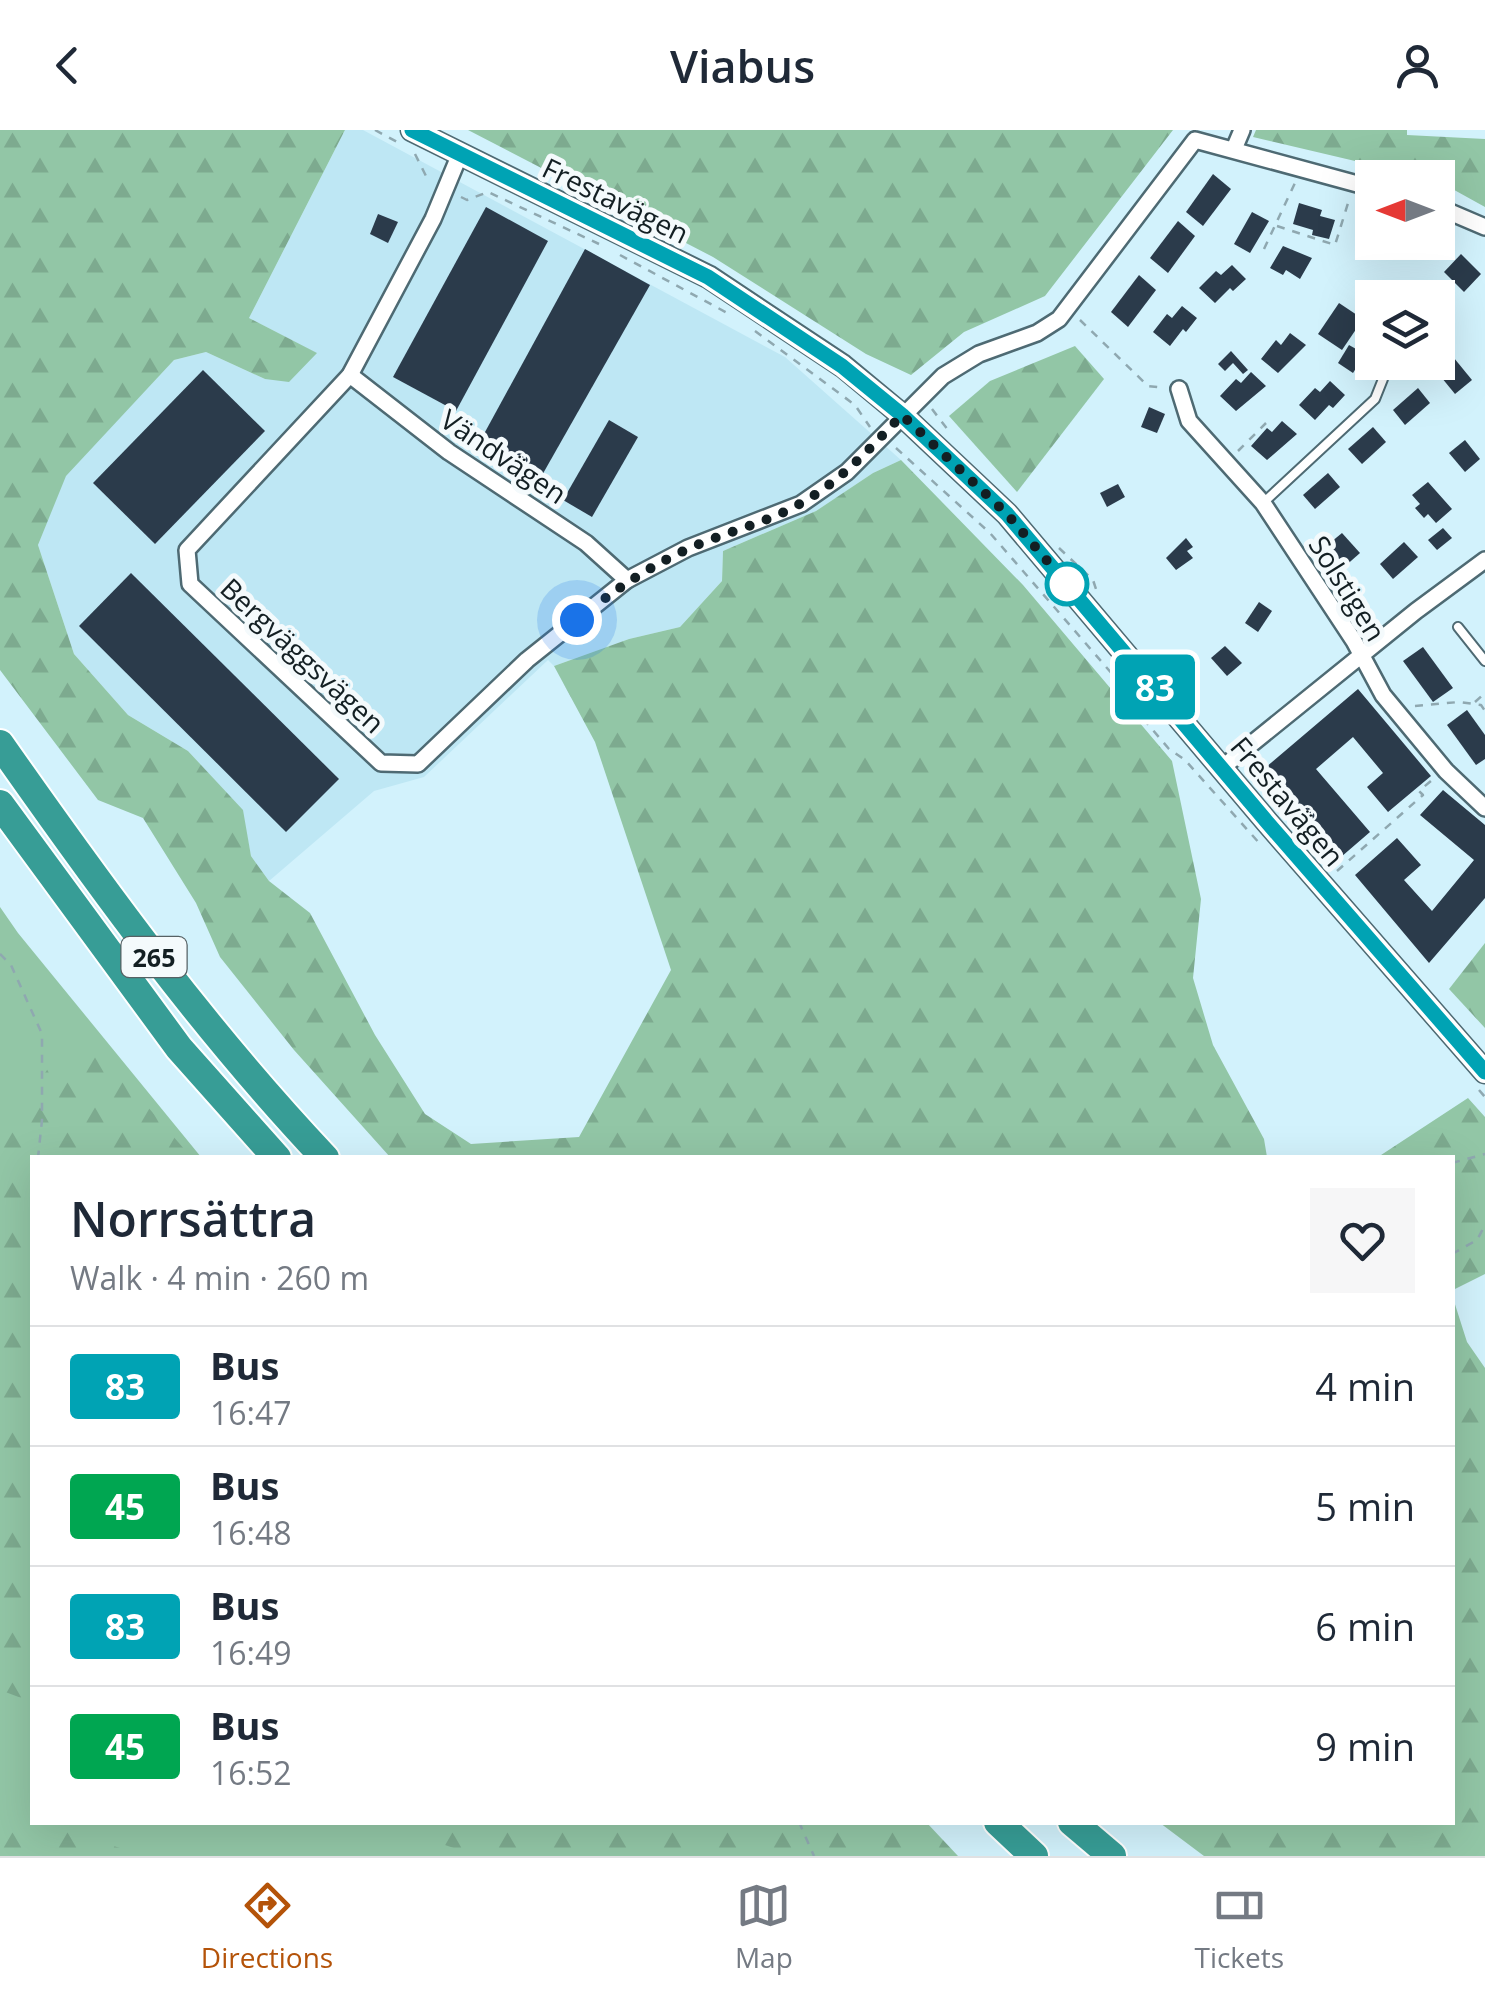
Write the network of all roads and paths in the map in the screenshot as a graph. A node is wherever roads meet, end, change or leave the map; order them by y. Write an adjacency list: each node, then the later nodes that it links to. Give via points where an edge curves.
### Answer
1 (375, 130): 3 (path)
2 (1242, 130): 4 (street)
3 (415, 138): 5 (street, Frestavägen); 7 (path, via 426,176)
4 (1234, 150): 6 (street); 14 (street, Bergväggsvägen, via 1195,140)
5 (460, 154): 7 (street, Bergväggsvägen); 20 (street, Frestavägen, via 708,277 842,366)
6 (1355, 183)
7 (446, 188): 15 (path, via 468,200 488,192); 17 (street, Bergväggsvägen)
8 (1291, 193): 11 (path)
9 (1350, 200): 11 (path, via 1335,246)
10 (1455, 214): 12 (street)
11 (1277, 226): 13 (path)
12 (1485, 227)
13 (1264, 249)
14 (1068, 309): 19 (path, via 1148,386); 20 (street, Bergväggsvägen, via 1037,334 979,354 943,376)
15 (740, 320)
16 (754, 330): 22 (path, via 855,405)
17 (350, 375): 26 (street, Vändvägen, via 449,452 586,542); 26 (street, Bergväggsvägen, via 186,550 190,584 381,763 418,764 527,660)
18 (1383, 380): 24 (lane, via 1375,399)
19 (1180, 389): 23 (street, Solstigen, via 1189,421)
20 (902, 415): 22 (street, Bergväggsvägen); 35 (street, Frestavägen, via 1007,514)
21 (1266, 423): 23 (path)
22 (875, 443): 26 (street, Bergväggsvägen, via 801,504); 39 (path, via 899,449 990,533 1120,682 1169,749)
23 (1227, 463): 24 (street, Solstigen)
24 (1263, 502): 28 (street, Solstigen)
25 (1485, 560): 28 (street)
26 (627, 580)
27 (1458, 627): 29 (lane)
28 (1361, 656): 32 (street, Solstigen); 35 (street)
29 (1485, 660)
30 (1485, 693): 31 (path)
31 (1473, 704): 32 (path); 33 (path)
32 (1394, 708): 37 (street, Solstigen, via 1446,771)
33 (1485, 710)
34 (0, 744): 47 (highway, 265, via 119,914)
35 (1222, 767): 42 (street, Frestavägen)
36 (1439, 774): 40 (path)
37 (1482, 798)
38 (0, 804): 46 (highway, 265, via 179,1048)
39 (1268, 853)
40 (1334, 874)
41 (0, 954): 45 (path, via 42,1034)
42 (1480, 1079): 43 (path)
43 (1485, 1098)
44 (1485, 1154): 48 (path)
45 (38, 1155)
46 (274, 1155)
47 (322, 1155)
48 (1455, 1162)
49 (1485, 1225): 50 (path, via 1476,1240)
50 (1455, 1252)
51 (799, 1825): 54 (path)
52 (1001, 1825): 55 (highway)
53 (1076, 1825): 56 (highway)
54 (814, 1856)
55 (1034, 1856)
56 (1112, 1856)

